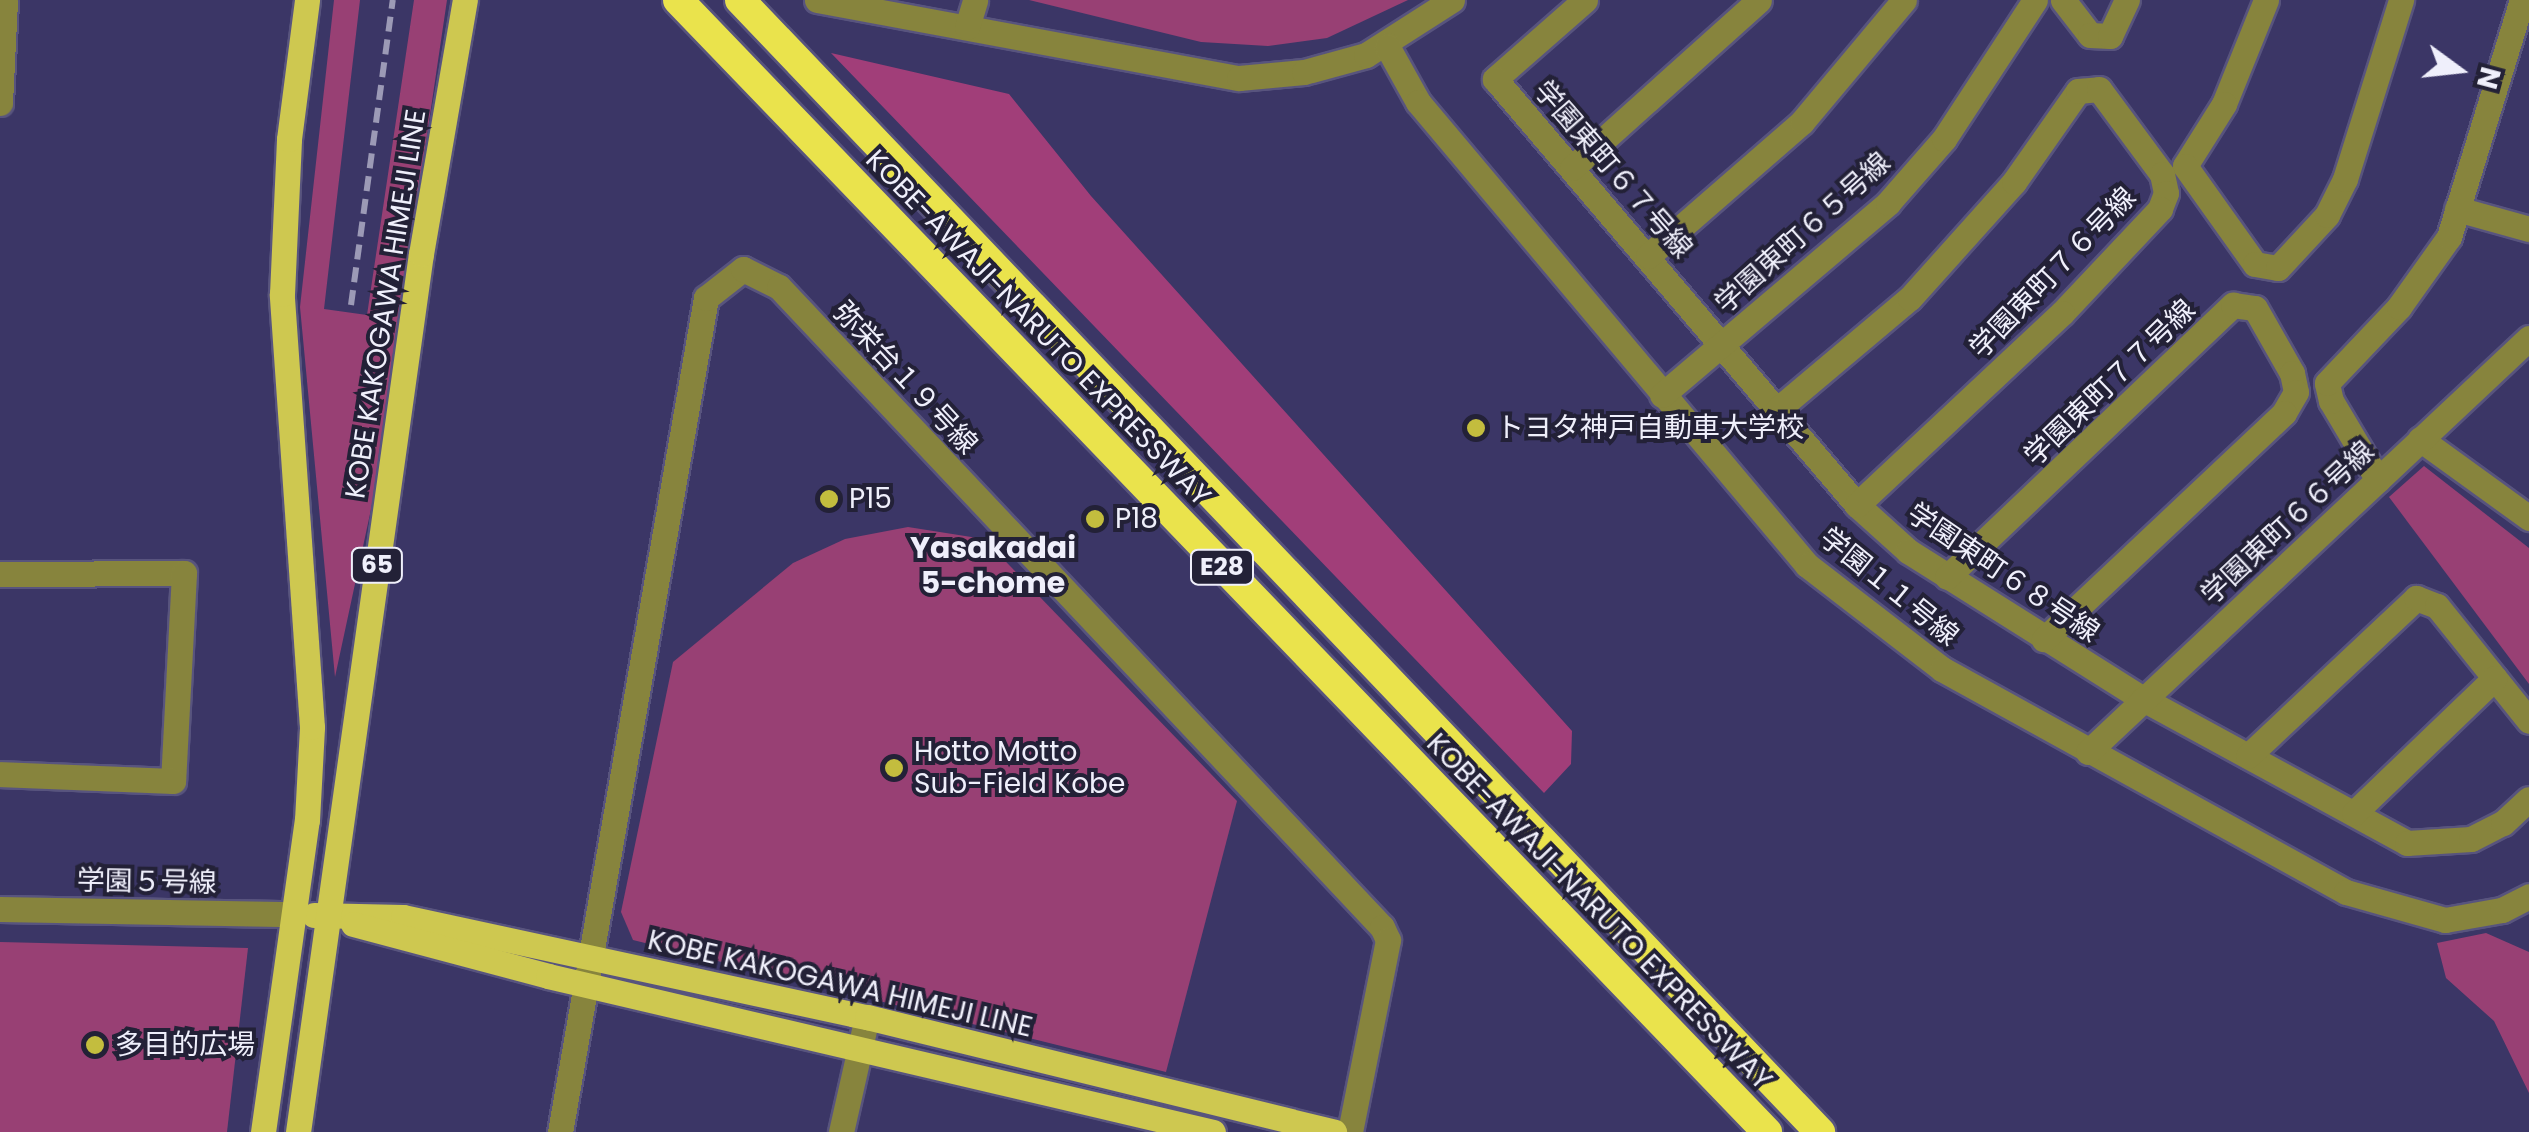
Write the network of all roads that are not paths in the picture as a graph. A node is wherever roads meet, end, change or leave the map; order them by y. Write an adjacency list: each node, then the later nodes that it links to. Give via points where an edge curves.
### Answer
1 (5, 0): 20 (street)
2 (307, 0): 46 (main road, via 283,248 287,417 311,665 309,789)
3 (464, 0): 47 (main road, KOBE KAKOGAWA HIMEJI LINE / 65, via 418,274)
4 (678, 0): 59 (highway, KOBE-AWAJI-NARUTO EXPRESSWAY / E28)
5 (740, 0): 60 (highway, KOBE-AWAJI-NARUTO EXPRESSWAY / E28)
6 (817, 0): 18 (street)
7 (975, 0): 18 (street)
8 (1452, 0): 19 (street)
9 (1586, 0): 21 (street, 学園東町６７号線, via 1495,79)
10 (1759, 0): 21 (street)
11 (1904, 0): 24 (street, via 1802,122)
12 (2035, 0): 26 (street, 学園東町６５号線, via 1944,139 1888,203)
13 (2063, 0): 14 (street, via 2090,35 2110,36)
14 (2127, 0)
15 (2266, 0): 16 (street, via 2224,104 2185,166 2255,264 2278,268 2327,215 2346,179)
16 (2401, 0)
17 (2522, 0): 22 (street)
18 (967, 27): 19 (street, via 1240,78 1304,72)
19 (1387, 46): 27 (street, 学園１１号線, via 1418,102)
20 (0, 103)
21 (1572, 168): 24 (street, 学園東町６７号線)
22 (2457, 210): 23 (street); 30 (street, via 2428,271 2327,383 2331,402)
23 (2529, 229)
24 (1648, 256): 26 (street, 学園東町６７号線)
25 (2529, 338): 29 (street, 学園東町６６号線)
26 (1725, 345): 27 (street, 学園東町６５号線); 28 (street, 学園東町６８号線)
27 (1662, 395): 39 (street, 学園１１号線, via 1807,565 1942,669)
28 (1778, 410): 32 (street, 学園東町６８号線); 32 (street, 学園東町７６号線, via 1910,298 2014,182 2078,91 2099,89 2162,174 2166,194 2160,209 2062,313)
29 (2420, 440): 30 (street, 学園東町６６号線); 31 (street)
30 (2378, 480): 37 (street, 学園東町６６号線)
31 (2523, 505)
32 (1857, 506): 34 (street, 学園東町６８号線)
33 (0, 574): 41 (street, via 184,573 173,781)
34 (1947, 576): 35 (street, 学園東町６８号線); 35 (street, 学園東町７７号線, via 2233,305 2255,308 2292,373 2296,392 2284,413)
35 (2044, 640): 37 (street, 学園東町６８号線)
36 (2495, 678): 38 (street); 40 (street, via 2438,606 2416,598); 43 (street)
37 (2143, 699): 39 (street, 学園東町６６号線); 40 (street, 学園東町６８号線)
38 (2529, 721)
39 (2088, 752): 44 (street, 学園１１号線, via 2346,892 2392,908 2445,920 2502,910)
40 (2248, 756): 43 (street, 学園東町６８号線)
41 (0, 774)
42 (2529, 798): 43 (street, 学園東町６８号線, via 2503,823 2471,839 2437,844 2407,843)
43 (2354, 813)
44 (2529, 896)
45 (0, 910): 46 (street, 学園５号線)
46 (294, 914): 47 (main road, KOBE KAKOGAWA HIMEJI LINE); 52 (main road)
47 (329, 915): 48 (main road, KOBE KAKOGAWA HIMEJI LINE, via 403,917); 49 (main road, KOBE KAKOGAWA HIMEJI LINE, via 396,939); 53 (main road, KOBE KAKOGAWA HIMEJI LINE / 65)
48 (589, 958): 49 (street, 弥栄台１９号線); 50 (main road, KOBE KAKOGAWA HIMEJI LINE); 58 (street, 弥栄台１９号線, via 706,298 744,270 779,287 1382,927 1388,940)
49 (585, 985): 51 (main road, KOBE KAKOGAWA HIMEJI LINE); 54 (street, 弥栄台１９号線)
50 (866, 1017): 51 (street); 57 (main road, KOBE KAKOGAWA HIMEJI LINE)
51 (860, 1048): 55 (street); 56 (main road, KOBE KAKOGAWA HIMEJI LINE)
52 (263, 1132)
53 (298, 1132)
54 (560, 1132)
55 (841, 1132)
56 (1213, 1132)
57 (1334, 1132)
58 (1350, 1132)
59 (1767, 1132)
60 (1820, 1132)

